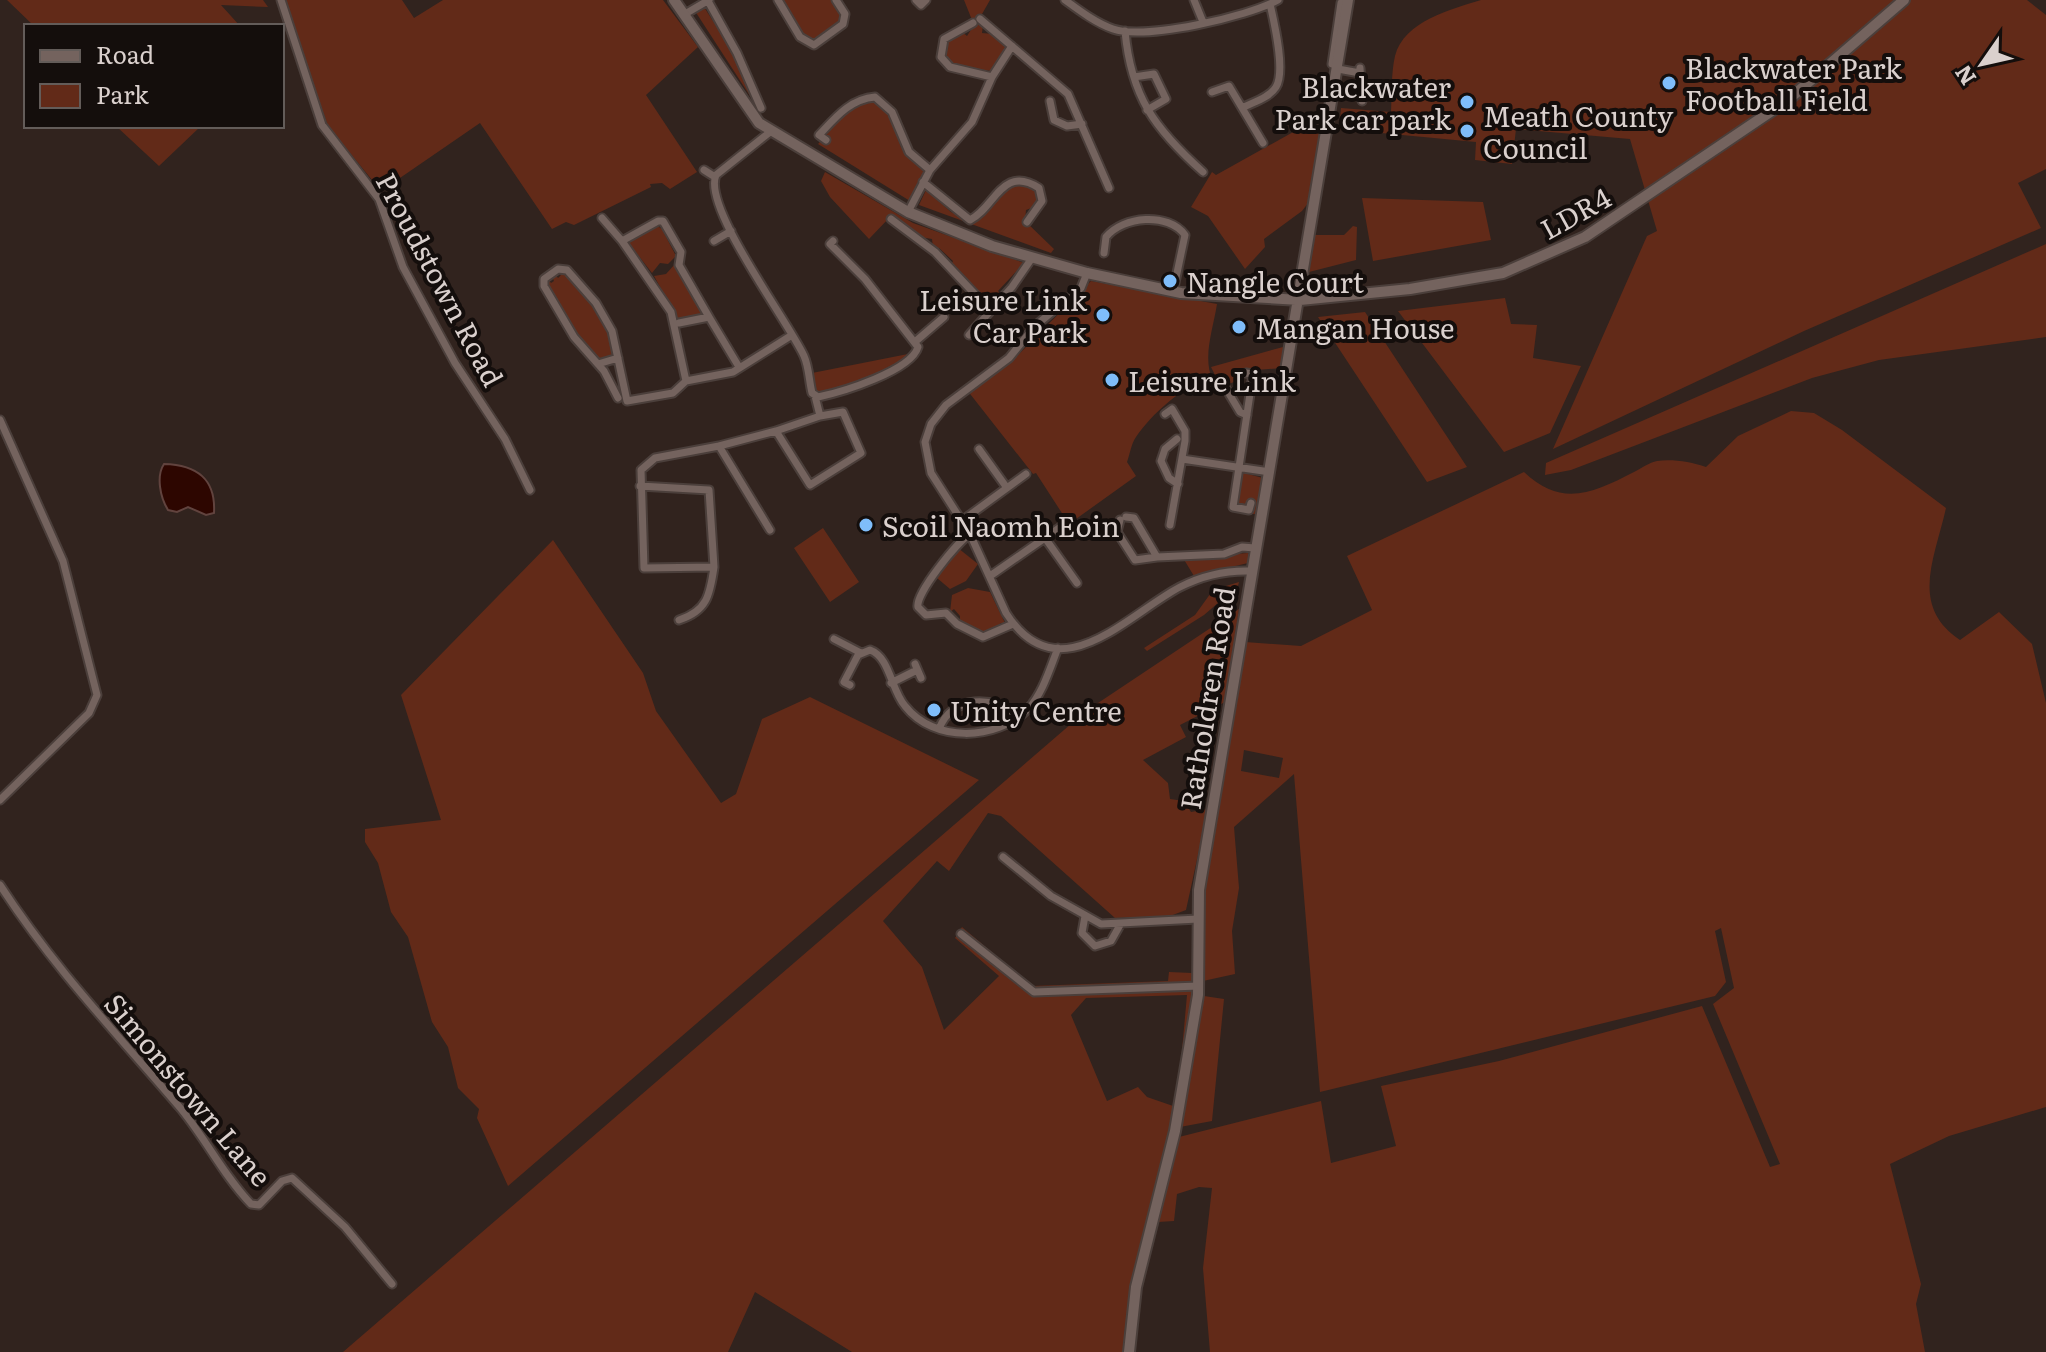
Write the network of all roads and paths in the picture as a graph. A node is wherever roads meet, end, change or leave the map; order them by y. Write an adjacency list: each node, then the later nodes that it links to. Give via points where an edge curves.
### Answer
1 (281, 0): 81 (street, Proudstown Road, via 322,125 379,199 403,267)
2 (674, 0): 13 (street)
3 (708, 0): 13 (street); 24 (street)
4 (778, 0): 5 (street, via 800,37 814,45 843,24 845,14)
5 (836, 0)
6 (916, 0): 7 (street, via 921,5)
7 (926, 0)
8 (1065, 0): 15 (street)
9 (1194, 0): 14 (street)
10 (1904, 0): 50 (street, LDR4, via 1788,100 1585,237 1503,273)
11 (1274, 2): 14 (street); 23 (street, via 1278,81 1272,91)
12 (1344, 2): 17 (street, Ratholdren Road)
13 (685, 14): 27 (street)
14 (1203, 22): 15 (street)
15 (1125, 31): 19 (street)
16 (1012, 46): 18 (street); 18 (street, via 976,21 944,39 941,57 950,67); 26 (street, via 1061,86)
17 (1335, 67): 22 (street, via 1360,71); 50 (street, Ratholdren Road)
18 (992, 77): 31 (street, via 967,129)
19 (1134, 77): 25 (street); 25 (street, via 1154,74 1166,99)
20 (1212, 92): 23 (street, via 1229,86)
21 (1050, 101): 26 (street, via 1054,120 1067,126)
22 (1362, 101)
23 (1244, 107): 29 (street)
24 (761, 108)
25 (1147, 110): 32 (street, via 1169,141)
26 (1082, 124): 35 (street)
27 (770, 132): 33 (street); 36 (street, LDR4)
28 (826, 140): 31 (street, via 819,135 836,117 855,102 875,97 892,112 909,152)
29 (1263, 143)
30 (704, 170): 33 (street)
31 (930, 170): 34 (street)
32 (1203, 172)
33 (715, 177): 40 (street, via 717,201)
34 (923, 182): 36 (street); 39 (street, via 970,220 1004,186 1032,184 1039,188 1042,201)
35 (1109, 188)
36 (908, 212): 45 (street, LDR4)
37 (602, 218): 41 (street)
38 (891, 219): 51 (street, via 927,240)
39 (1027, 222)
40 (731, 231): 42 (street); 48 (street)
41 (622, 241): 52 (street, via 663,221 681,252 679,265); 62 (street, via 671,312)
42 (714, 241)
43 (833, 241): 57 (street, via 830,244)
44 (1104, 253): 49 (street, via 1106,237 1116,228 1157,219 1177,226 1185,235)
45 (1032, 258): 47 (street, LDR4); 51 (street)
46 (768, 275): 48 (street)
47 (1086, 278): 49 (street, LDR4); 83 (street, via 1009,358 956,396 931,424 925,442 931,473)
48 (759, 280): 56 (street)
49 (1173, 292): 50 (street, LDR4)
50 (1300, 300): 76 (street, Ratholdren Road)
51 (989, 309): 55 (street)
52 (709, 317): 54 (street); 60 (street)
53 (944, 317): 57 (street)
54 (679, 323)
55 (970, 330)
56 (792, 335): 60 (street); 64 (street)
57 (917, 344): 64 (street, via 915,355 896,370)
58 (618, 358): 59 (street); 59 (street, via 600,310 567,270 558,269 544,279 544,286 574,337); 62 (street, via 627,401 673,393)
59 (598, 364): 65 (street)
60 (739, 367): 62 (street, via 725,375)
61 (1246, 373): 67 (street, via 1253,374)
62 (686, 381)
63 (1222, 382): 67 (street)
64 (815, 396): 68 (street)
65 (618, 398)
66 (1165, 414): 74 (street, via 1172,409 1185,431)
67 (1247, 415): 75 (street)
68 (820, 416): 70 (street); 70 (street, via 843,412 861,453 810,485)
69 (0, 420): 105 (street, via 67,571 97,695 89,713)
70 (776, 431): 72 (street)
71 (1177, 439): 78 (street, via 1161,461)
72 (719, 446): 79 (street, via 655,458 641,470); 86 (street)
73 (979, 449): 80 (street)
74 (1182, 459): 75 (street); 78 (street)
75 (1239, 467): 76 (street); 82 (street, via 1233,507 1249,510)
76 (1270, 472): 89 (street, Ratholdren Road)
77 (1026, 474): 80 (street)
78 (1178, 484): 85 (street)
79 (640, 486): 91 (street, via 709,490); 91 (street, via 644,568)
80 (1007, 488): 83 (street)
81 (530, 490)
82 (1251, 503)
83 (963, 520): 87 (street)
84 (1065, 524): 88 (street)
85 (1170, 525)
86 (770, 530)
87 (970, 534): 93 (street); 96 (street, via 916,599 923,613 948,614 983,637)
88 (1045, 538): 93 (street); 94 (street)
89 (1255, 548): 90 (street); 92 (street, Ratholdren Road)
90 (1157, 557): 90 (street, via 1134,518 1123,519 1117,532 1135,560)
91 (714, 567): 95 (street, via 706,605)
92 (1252, 571): 98 (street, via 1190,582 1114,633 1085,645); 109 (street, Ratholdren Road)
93 (990, 576): 96 (street)
94 (1077, 583)
95 (679, 620)
96 (1013, 624): 98 (street)
97 (834, 639): 99 (street)
98 (1058, 648): 103 (street, via 1039,695)
99 (861, 653): 101 (street, via 877,652); 102 (street, via 844,682)
100 (918, 671): 101 (street)
101 (891, 683): 104 (street, via 905,707)
102 (850, 685)
103 (1019, 717): 104 (street, via 985,732); 104 (street, via 1006,707 977,701 947,713)
104 (939, 729)
105 (0, 800)
106 (1003, 857): 108 (street)
107 (0, 885): 113 (street, Simonstown Lane, via 49,956 185,1114 251,1204 259,1205 282,1181 292,1178 345,1227)
108 (1085, 916): 110 (street); 110 (street, via 1082,933 1095,946 1111,941)
109 (1198, 919): 110 (street); 112 (street, Ratholdren Road)
110 (1120, 925)
111 (961, 934): 112 (street, via 1034,992)
112 (1199, 986): 114 (street, Ratholdren Road, via 1175,1131 1136,1287)
113 (392, 1284)
114 (1129, 1352)

